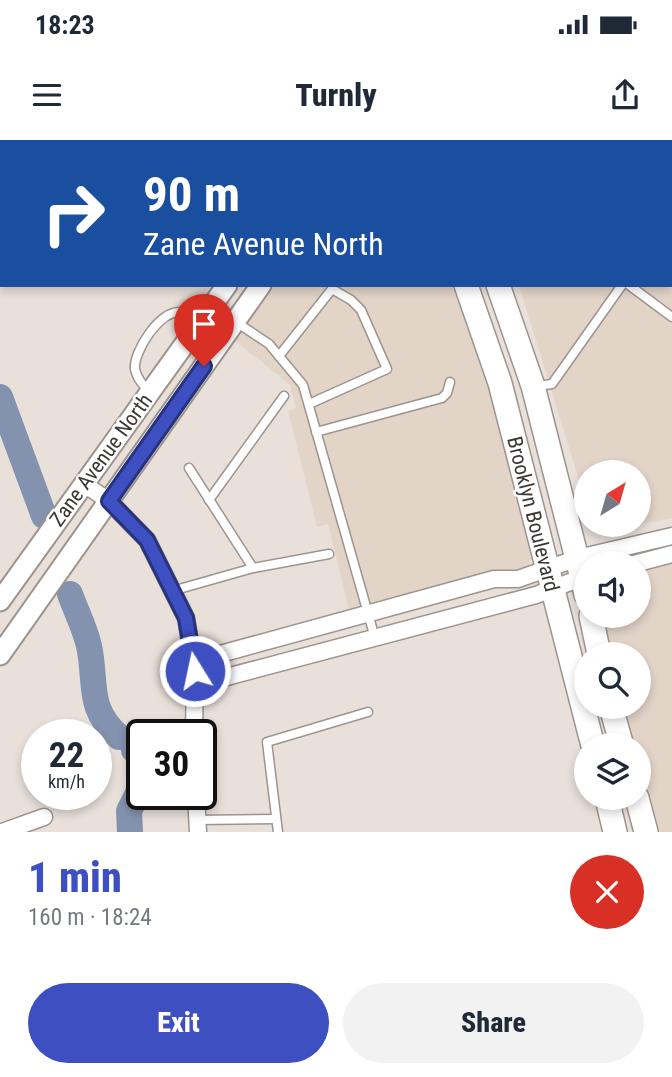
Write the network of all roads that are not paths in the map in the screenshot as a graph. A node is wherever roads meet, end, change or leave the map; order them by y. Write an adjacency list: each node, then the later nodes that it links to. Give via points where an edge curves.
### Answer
1 (226, 287): 9 (street, Zane Avenue North)
2 (260, 287): 8 (street, Zane Avenue North)
3 (467, 287): 29 (main road, Brooklyn Boulevard, via 500,383)
4 (499, 287): 12 (main road, Brooklyn Boulevard)
5 (621, 287): 12 (lane, via 552,384)
6 (632, 287): 7 (lane)
7 (672, 317)
8 (236, 321): 10 (lane); 20 (street, Zane Avenue North)
9 (200, 323): 13 (street, Zane Avenue North); 13 (lane, via 180,312 172,313 148,336 135,370)
10 (279, 356): 15 (lane, via 303,385); 15 (lane, via 332,289 361,310 387,369)
11 (450, 382): 16 (lane, via 442,398)
12 (533, 386): 22 (main road, Brooklyn Boulevard)
13 (150, 392): 18 (street, Zane Avenue North)
14 (284, 396): 19 (lane)
15 (309, 404): 16 (lane)
16 (316, 432): 32 (lane)
17 (189, 468): 19 (lane)
18 (84, 484): 20 (street); 31 (street, Zane Avenue North)
19 (209, 500): 27 (lane)
20 (109, 501): 30 (street, via 147,540); 34 (street, Zane Avenue North)
21 (672, 536): 23 (street)
22 (576, 551)
23 (639, 551)
24 (329, 554): 27 (lane)
25 (672, 554): 26 (street)
26 (651, 560)
27 (253, 568): 30 (lane)
28 (574, 577): 29 (street)
29 (550, 578): 32 (street, via 494,579); 33 (street); 38 (main road, Brooklyn Boulevard)
30 (172, 591): 35 (street, via 186,618)
31 (0, 601)
32 (366, 614): 33 (lane); 35 (street, via 213,656)
33 (375, 638): 35 (street, via 219,679)
34 (0, 655)
35 (195, 671): 37 (street)
36 (368, 712): 42 (lane, via 267,742)
37 (194, 719)
38 (590, 733)
39 (610, 810): 46 (main road)
40 (640, 810): 47 (main road)
41 (44, 817): 44 (street)
42 (276, 819): 43 (lane); 45 (lane)
43 (197, 826)
44 (2, 832)
45 (278, 832)
46 (615, 832)
47 (646, 832)

